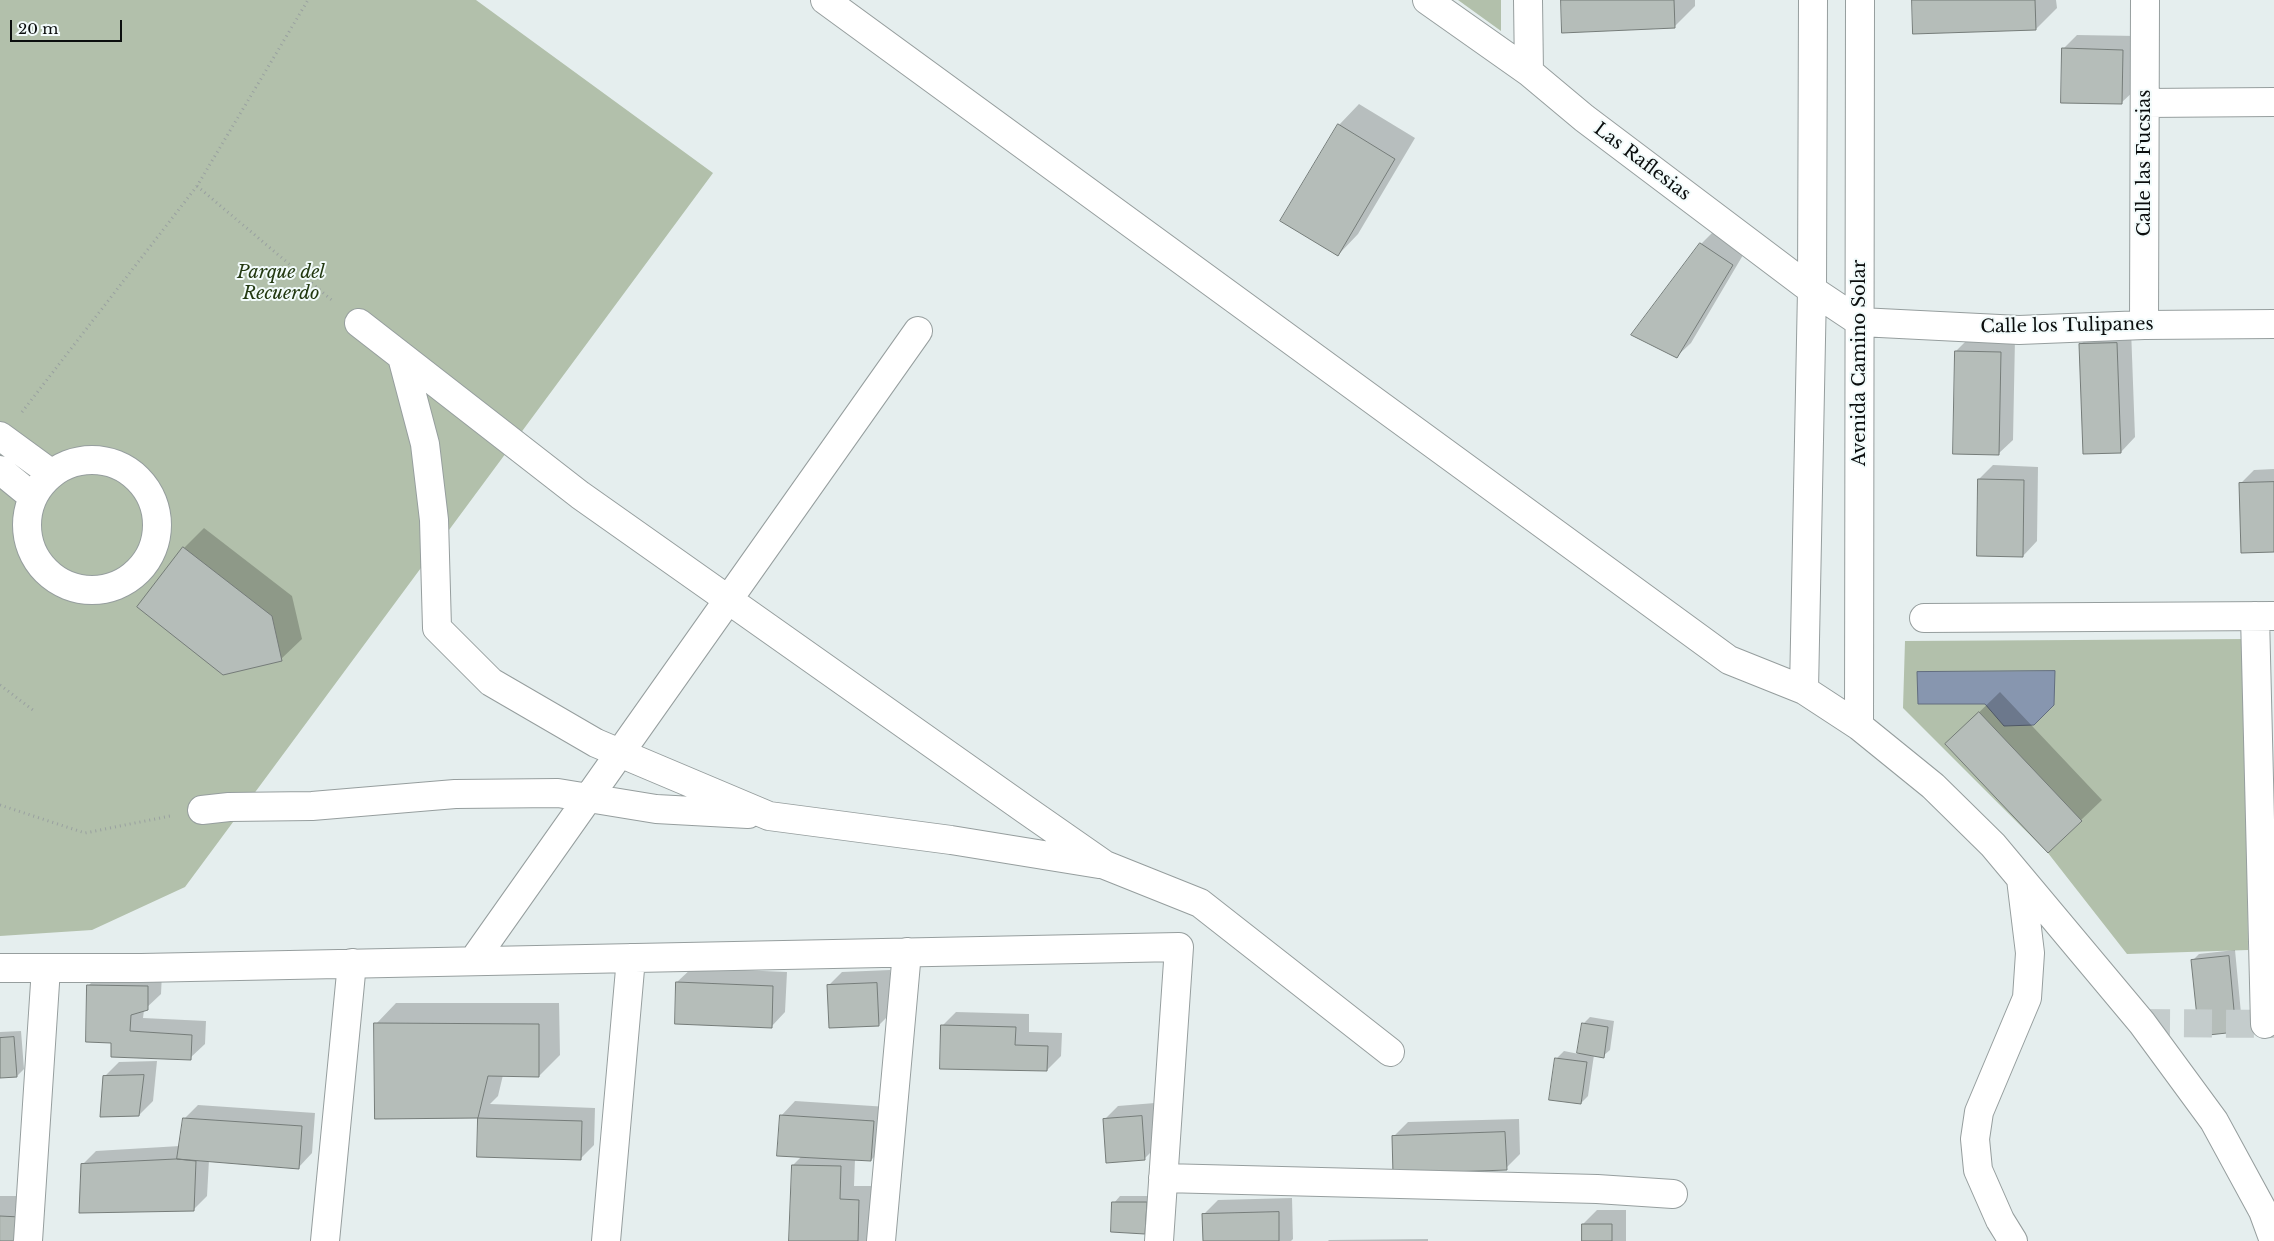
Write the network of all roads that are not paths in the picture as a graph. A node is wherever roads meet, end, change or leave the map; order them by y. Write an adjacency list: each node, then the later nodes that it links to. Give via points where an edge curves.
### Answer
1 (825, 0): 24 (street, via 1729,660)
2 (1427, 0): 7 (street, Las Raflesias)
3 (1528, 0): 7 (street)
4 (1813, 0): 10 (street)
5 (1860, 0): 11 (street, Avenida Camino Solar)
6 (2145, 0): 9 (street, Calle las Fucsias)
7 (1529, 72): 10 (street, Las Raflesias, via 1584,118)
8 (2274, 102): 9 (street)
9 (2145, 103): 14 (street, Calle las Fucsias)
10 (1812, 290): 11 (street, Las Raflesias); 24 (street)
11 (1860, 322): 14 (street, Calle los Tulipanes, via 2019,330); 25 (street, Avenida Camino Solar)
12 (359, 323): 16 (street)
13 (2274, 324): 14 (street, Calle los Tulipanes)
14 (2144, 325)
15 (918, 331): 21 (street)
16 (402, 357): 21 (street, via 580,494); 26 (street, via 425,444 434,520 437,628 491,682 596,743)
17 (1, 437): 19 (street)
18 (0, 470): 20 (street)
19 (52, 474): 20 (street); 20 (street, via 63,466 84,460 105,460 125,468 141,481 152,499 157,519 148,560 135,576 117,587 95,591 73,588 53,578 37,562 28,541 27,519)
20 (33, 497)
21 (729, 599): 26 (street); 30 (street)
22 (2264, 616): 23 (street); 38 (street)
23 (1924, 618)
24 (1804, 690): 25 (street)
25 (1859, 726): 31 (street, via 1933,786 1993,844)
26 (620, 753): 27 (street); 29 (street)
27 (588, 798): 28 (street, via 558,792 455,794 312,806); 29 (street, via 656,809); 34 (street)
28 (202, 810)
29 (769, 816): 30 (street, via 951,840)
30 (1105, 865): 39 (street, via 1200,903)
31 (2021, 878): 47 (street, via 2030,953 2027,998 1979,1112 1975,1139 1978,1170); 48 (street, via 2142,1023 2214,1121 2263,1211)
32 (908, 952): 33 (street); 40 (street, via 1179,947); 45 (street)
33 (631, 958): 34 (street); 44 (street)
34 (473, 961): 35 (street)
35 (352, 963): 37 (street); 43 (street)
36 (0, 968): 37 (street)
37 (46, 968): 42 (street)
38 (2265, 1024)
39 (1390, 1052)
40 (1163, 1178): 41 (street, via 1597,1189); 46 (street)
41 (1673, 1194)
42 (28, 1241)
43 (325, 1241)
44 (606, 1241)
45 (881, 1241)
46 (1159, 1241)
47 (2013, 1241)
48 (2274, 1241)

